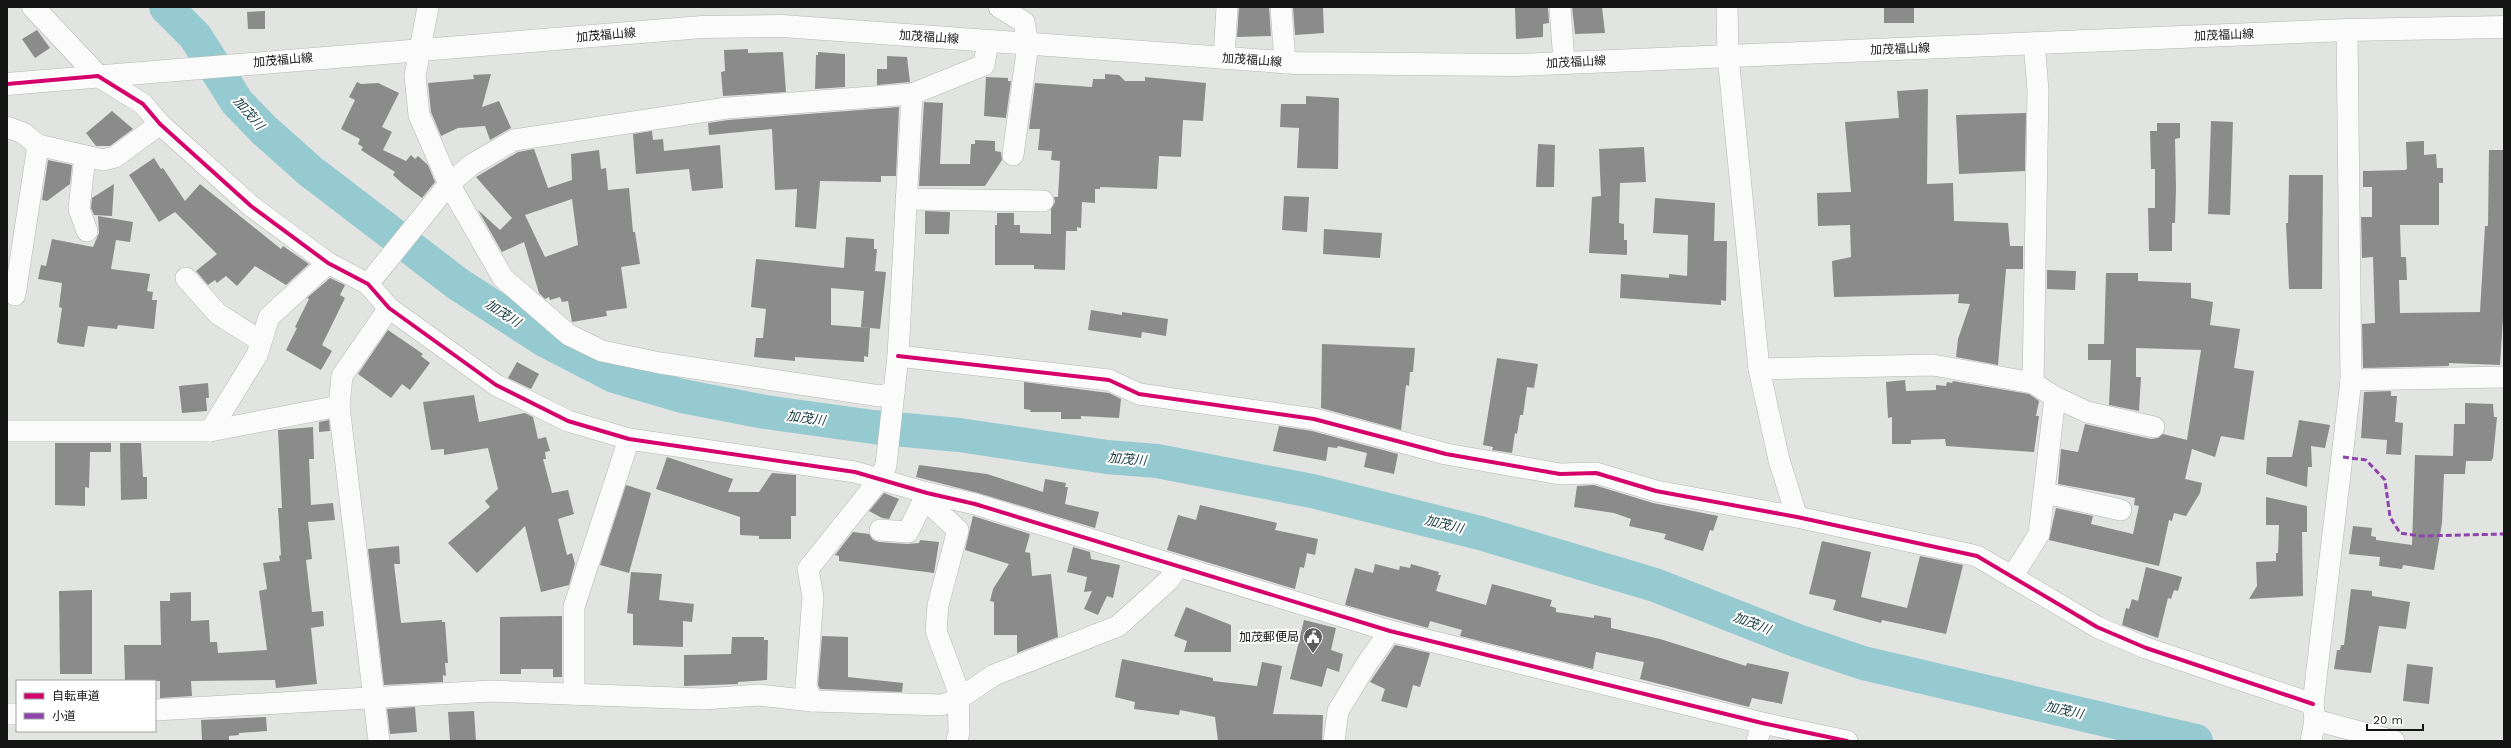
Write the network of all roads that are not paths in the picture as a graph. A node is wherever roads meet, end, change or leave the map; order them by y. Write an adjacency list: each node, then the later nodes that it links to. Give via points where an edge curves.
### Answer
1 (32, 7): 18 (main road)
2 (428, 7): 13 (street)
3 (999, 7): 12 (street, via 1024,22)
4 (1227, 7): 15 (street)
5 (1281, 7): 16 (street)
6 (1560, 7): 17 (street)
7 (1727, 7): 14 (street)
8 (2504, 27): 9 (main road, 加茂福山線)
9 (2347, 30): 11 (main road, 加茂福山線); 39 (street)
10 (988, 41): 12 (main road, 加茂福山線); 13 (main road, 加茂福山線, via 782,26 702,27); 20 (street, via 984,65)
11 (2034, 43): 14 (main road, 加茂福山線); 40 (street, via 2038,90)
12 (1028, 44): 15 (main road, 加茂福山線); 24 (street)
13 (420, 49): 18 (main road, 加茂福山線); 26 (street, via 415,76 419,114)
14 (1728, 56): 17 (main road, 加茂福山線); 37 (street)
15 (1224, 58): 16 (main road, 加茂福山線)
16 (1285, 63): 17 (main road, 加茂福山線)
17 (1564, 63)
18 (98, 76): 19 (main road, 加茂福山線); 21 (street, via 143,104)
19 (7, 84)
20 (912, 94): 26 (street, via 727,108 514,140 471,165); 27 (street)
21 (160, 124): 25 (street, via 115,157 103,160); 30 (street, via 251,206)
22 (7, 128): 23 (street, via 23,133)
23 (38, 145): 25 (street); 33 (street)
24 (1014, 155)
25 (85, 156): 29 (street, via 79,209)
26 (449, 184): 31 (street); 41 (street, via 503,278 570,335 602,351 660,363)
27 (906, 199): 28 (street); 36 (street)
28 (1043, 201)
29 (87, 231)
30 (328, 263): 31 (street); 35 (street, via 269,316)
31 (373, 277): 34 (street)
32 (186, 278): 35 (street, via 218,314)
33 (14, 295)
34 (389, 308): 43 (street, via 342,376); 47 (street, via 496,386 568,421)
35 (261, 341): 46 (street, via 257,356)
36 (898, 356): 41 (street); 52 (street, via 1109,380 1139,394 1314,419 1446,454 1560,474 1596,473 1656,491)
37 (1759, 369): 40 (street, via 1933,365); 52 (street, via 1779,460)
38 (2504, 377): 39 (street)
39 (2351, 380): 62 (street)
40 (2033, 383): 42 (street)
41 (894, 396): 48 (street)
42 (2055, 397): 44 (street, via 2087,412); 50 (street)
43 (339, 406): 46 (street); 58 (street)
44 (2154, 427)
45 (7, 431): 46 (street)
46 (210, 431)
47 (629, 439): 48 (street, via 855,472); 57 (street, via 574,607)
48 (883, 472): 49 (street); 60 (street, via 808,569 813,597 806,688)
49 (927, 493): 53 (street, via 908,532); 54 (street, via 975,504); 59 (street, via 931,505 958,530 938,605 936,632 958,690)
50 (2045, 493): 51 (street); 55 (street, via 2039,534)
51 (2122, 510)
52 (1797, 518): 55 (street, via 1977,556)
53 (880, 530)
54 (1177, 568): 56 (street); 59 (street, via 1169,580 1118,626 994,675)
55 (2012, 577): 62 (street, via 2097,627)
56 (1390, 631): 63 (street); 66 (street, via 1338,711)
57 (574, 694): 58 (street, via 491,691); 60 (street, via 704,699 759,695)
58 (373, 699): 61 (street); 64 (street)
59 (958, 700): 60 (street, via 941,705); 65 (street)
60 (812, 701)
61 (156, 710)
62 (2314, 712): 68 (street); 69 (street)
63 (1759, 732): 67 (street)
64 (379, 741)
65 (957, 741)
66 (1334, 741)
67 (1847, 741)
68 (2311, 741)
69 (2394, 741)

